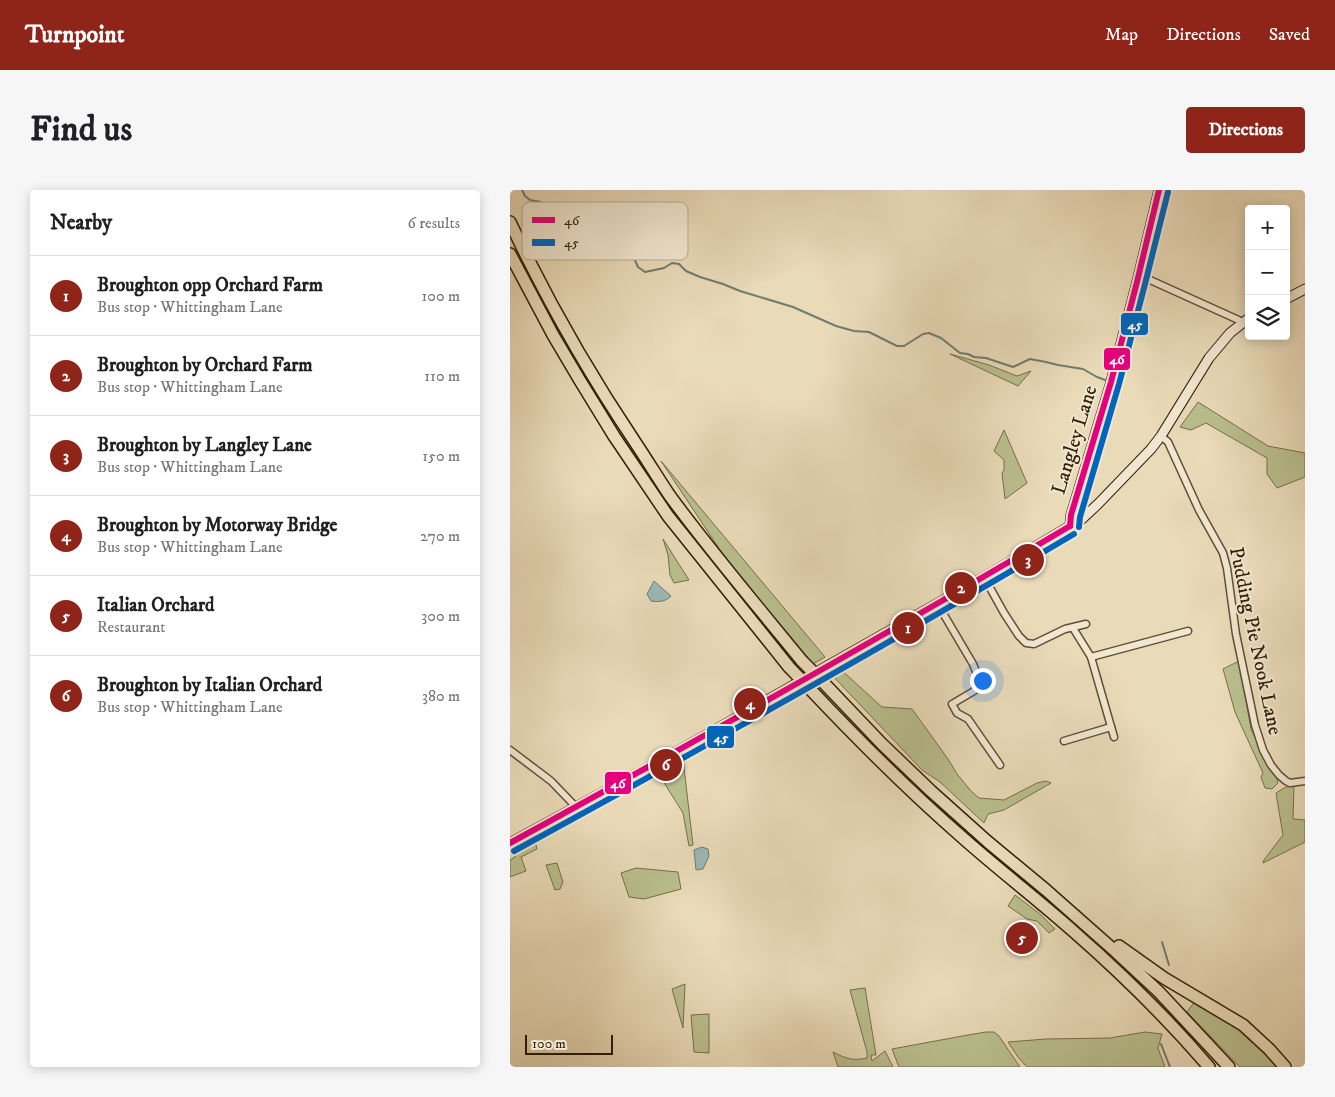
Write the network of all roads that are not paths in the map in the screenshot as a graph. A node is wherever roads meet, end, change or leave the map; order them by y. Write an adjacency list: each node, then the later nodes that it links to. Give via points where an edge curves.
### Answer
1 (1159, 190): 6 (main road, Langley Lane)
2 (510, 222): 3 (highway, bridge)
3 (522, 248)
4 (510, 254): 28 (highway, bridge, via 575,372 668,516 789,667 880,762 1113,968)
5 (528, 260): 27 (highway, bridge, via 610,405 669,494 802,661 931,791)
6 (1139, 275): 9 (street); 12 (main road, Langley Lane)
7 (1305, 289): 8 (main road)
8 (1290, 297)
9 (1245, 320)
10 (1245, 321): 11 (main road, via 1208,358)
11 (1161, 436): 12 (main road, via 1098,504); 24 (street, Pudding Pie Nook Lane, via 1168,442 1198,510 1223,553 1254,725 1263,750 1271,765 1286,781)
12 (1070, 526): 13 (main road)
13 (984, 577): 14 (main road); 16 (street, via 1026,643 1034,644)
14 (937, 603): 23 (street, via 977,674 978,683 974,691 952,704 968,719); 25 (main road)
15 (1086, 624): 16 (street)
16 (1073, 628): 18 (street)
17 (1188, 631): 18 (street)
18 (1091, 657): 19 (street)
19 (1111, 727): 20 (street); 21 (street)
20 (1114, 737)
21 (1064, 741)
22 (510, 750): 25 (street, via 551,780)
23 (1000, 765)
24 (1305, 781)
25 (576, 807): 26 (main road)
26 (510, 842)
27 (1046, 890): 29 (highway, via 1159,992); 30 (highway, via 1164,978 1243,1025)
28 (1209, 1067)
29 (1229, 1067)
30 (1285, 1067)

